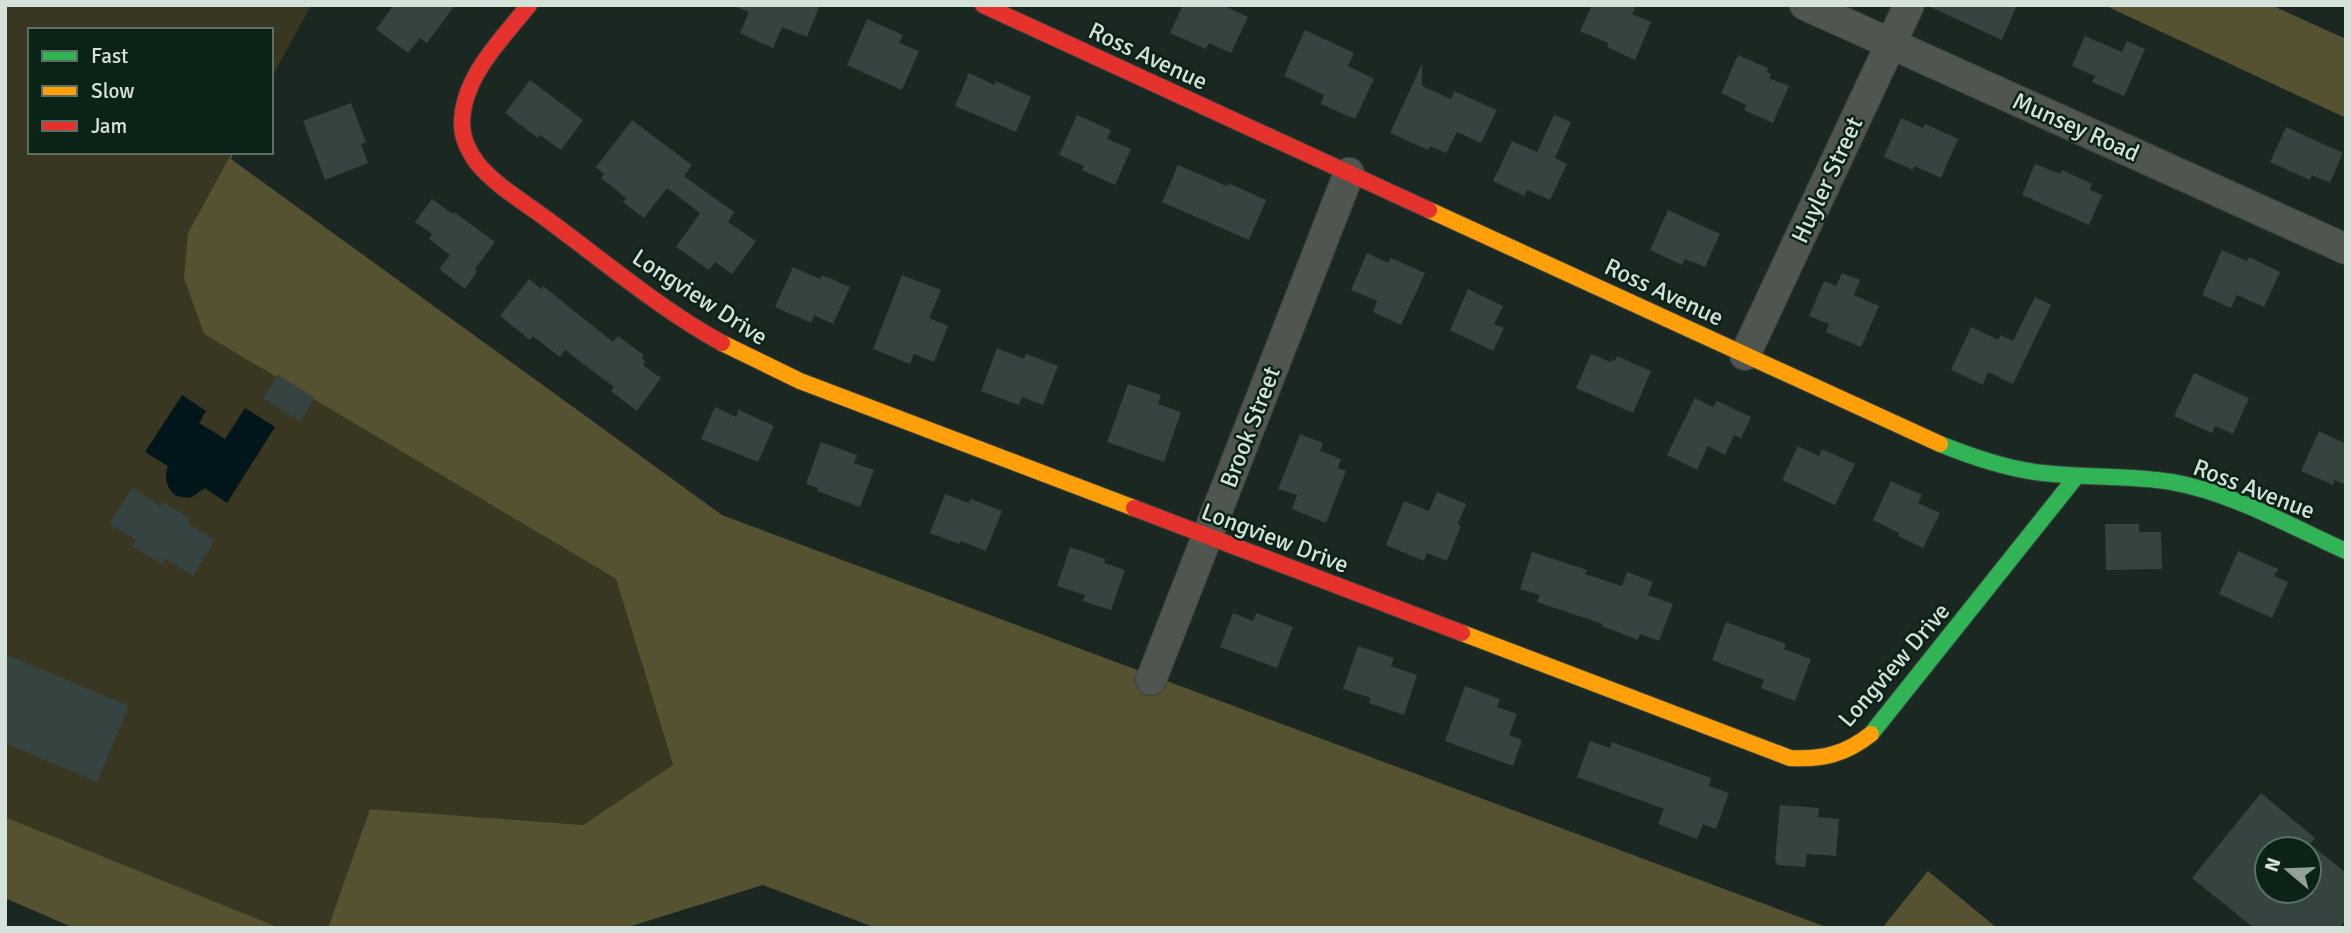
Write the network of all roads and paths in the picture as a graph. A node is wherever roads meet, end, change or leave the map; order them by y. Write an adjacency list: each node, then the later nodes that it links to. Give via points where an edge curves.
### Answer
1 (529, 5): 10 (street, Longview Drive, via 470,83 462,128 478,164 580,245 706,333 752,359)
2 (983, 5): 6 (street, Ross Avenue)
3 (1805, 5): 5 (street, Munsey Road)
4 (1909, 5): 5 (street, Huyler Street)
5 (1891, 44): 7 (street, Munsey Road); 8 (street, Huyler Street)
6 (1349, 173): 8 (street, Ross Avenue); 10 (street, Brook Street)
7 (2346, 249)
8 (1745, 355): 9 (street, Ross Avenue, via 1979,459)
9 (2076, 477): 10 (street, Longview Drive, via 1872,733 1839,755 1814,760 1790,758); 11 (street, Ross Avenue, via 2161,481 2208,492)
10 (1207, 536): 12 (street, Brook Street)
11 (2346, 551)
12 (1151, 680)

